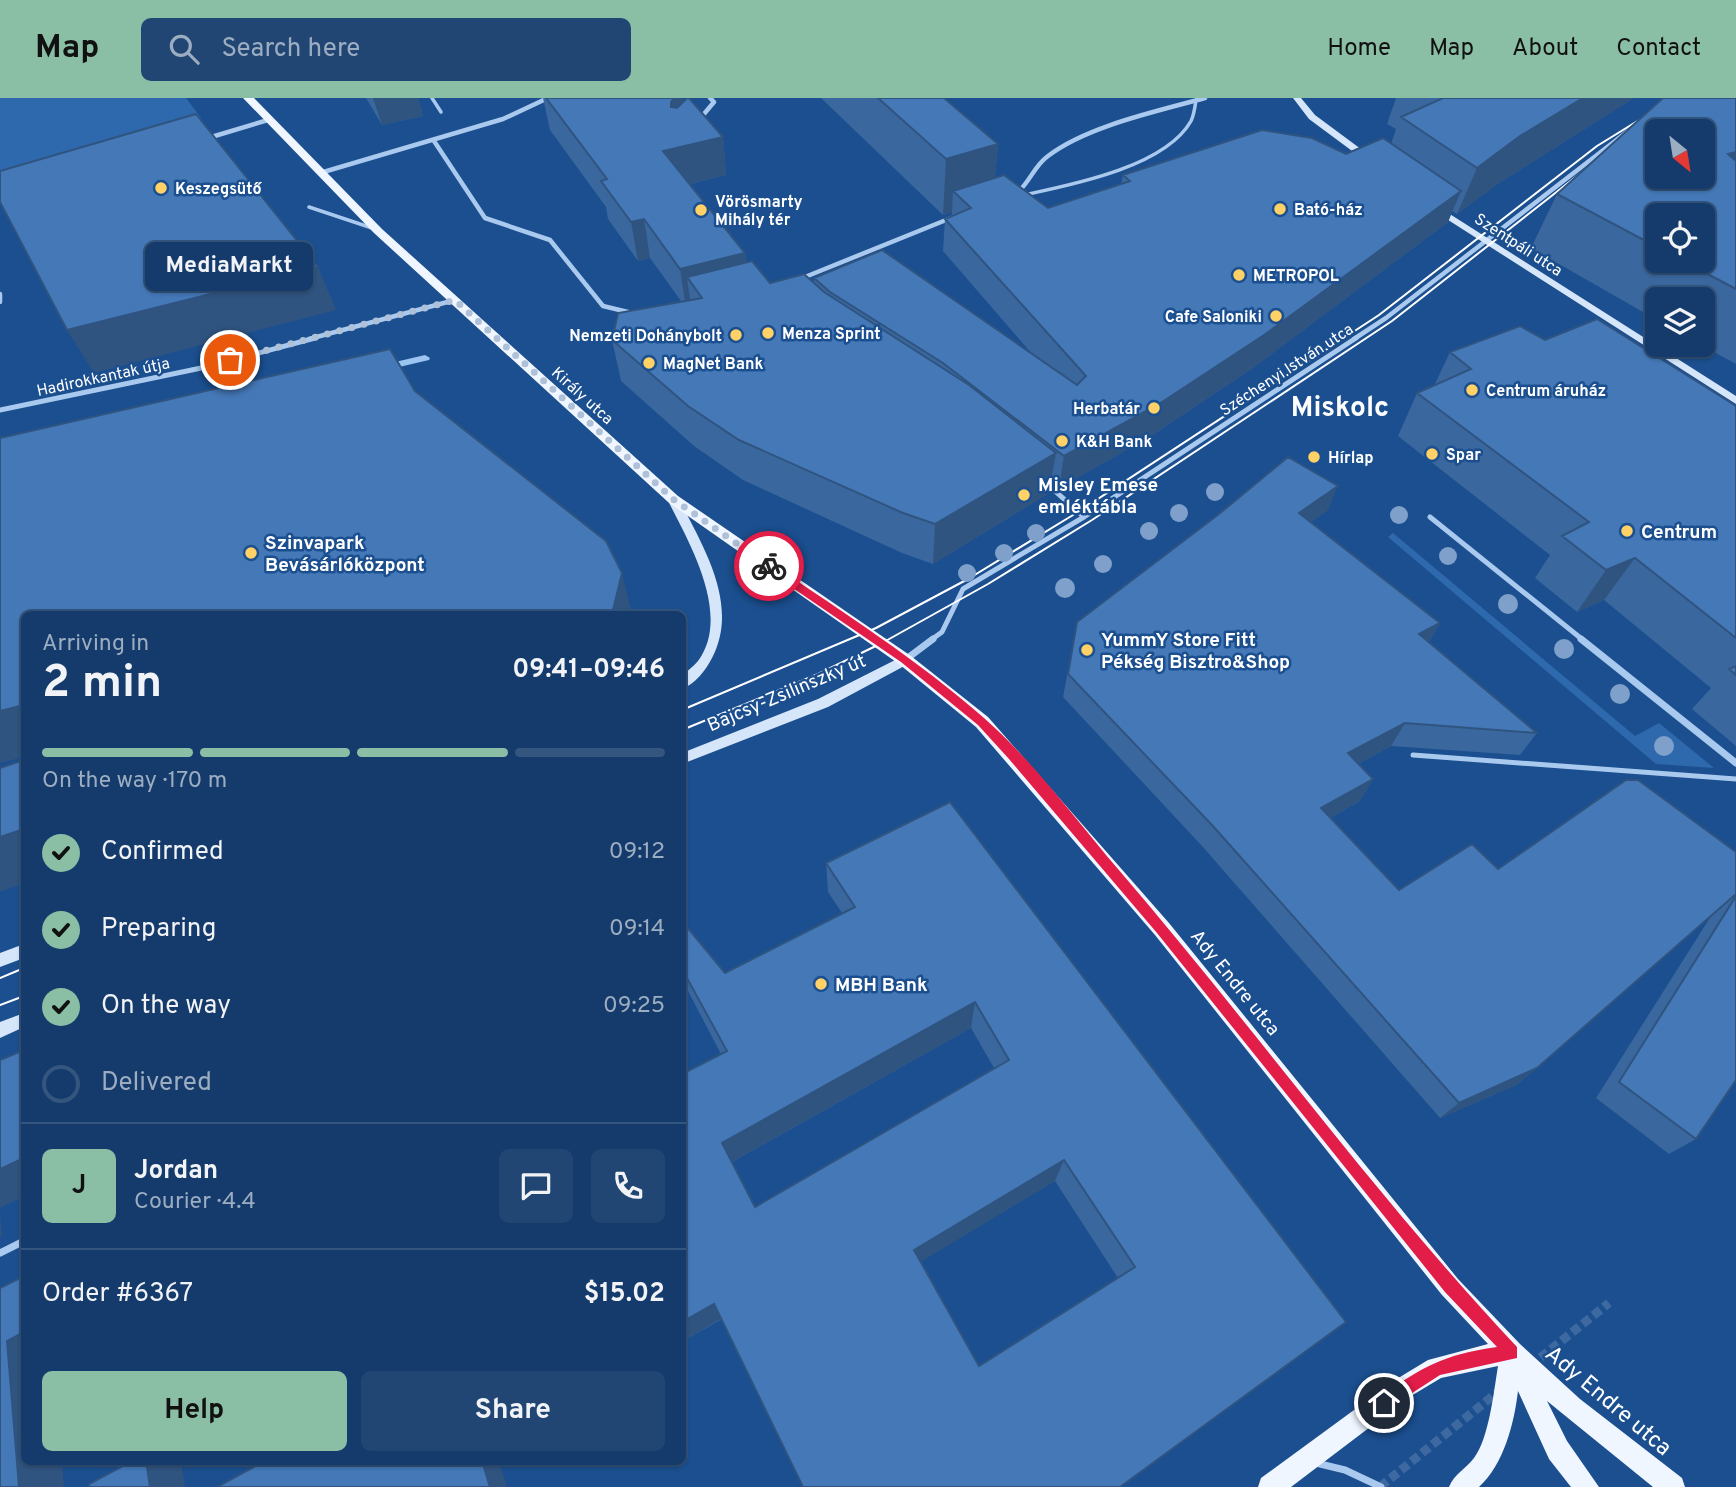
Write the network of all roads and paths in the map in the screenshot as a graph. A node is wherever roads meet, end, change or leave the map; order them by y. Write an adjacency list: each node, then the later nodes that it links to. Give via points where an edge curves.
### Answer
1 (248, 98): 9 (main road, Király utca)
2 (432, 98): 8 (lane)
3 (548, 98): 13 (street, via 503,119)
4 (710, 98): 10 (street, via 714,102)
5 (1205, 98): 7 (street)
6 (1297, 98): 14 (street, via 1312,117)
7 (1196, 100): 17 (street, via 1057,150 1038,163 1031,182); 17 (lane, via 1197,114 1191,125 1169,146 1096,177)
8 (441, 112)
9 (268, 120): 12 (street); 15 (main road, Király utca)
10 (697, 122)
11 (1635, 126): 21 (street, Széchenyi István utca)
12 (202, 139)
13 (434, 141): 15 (street); 26 (street, via 485,218 551,240 603,306)
14 (1376, 165)
15 (320, 173): 20 (main road, Király utca)
16 (1419, 197): 21 (street, Szentpáli utca)
17 (1011, 198)
18 (309, 207): 20 (lane)
19 (963, 214): 22 (street)
20 (378, 230): 24 (main road, Király utca)
21 (1486, 242): 27 (street, Szentpáli utca); 31 (street, Széchenyi István utca, via 1385,318)
22 (793, 281)
23 (0, 294): 25 (street)
24 (455, 300): 28 (street, Hadirokkantak útja, via 206,367); 30 (main road, Király utca)
25 (0, 302)
26 (644, 314)
27 (1736, 401)
28 (0, 410)
29 (1035, 474): 31 (street)
30 (673, 499): 33 (main road, Király utca); 34 (street, via 708,569 718,601 712,650)
31 (1084, 517): 33 (street, Széchenyi István utca, via 963,589 942,632)
32 (1430, 517): 37 (street)
33 (905, 660): 36 (street, Bajcsy-Zsilinszky út, via 823,703); 45 (main road, Ady Endre utca, via 982,722 1013,755 1162,929 1450,1287)
34 (686, 679)
35 (1413, 755): 38 (lane)
36 (686, 757)
37 (1736, 763)
38 (1736, 779)
39 (21, 952): 40 (street)
40 (0, 960)
41 (21, 1021): 42 (street)
42 (0, 1030)
43 (21, 1242): 44 (lane)
44 (0, 1253)
45 (1512, 1352): 46 (main road, via 1436,1368); 49 (main road, via 1503,1414 1485,1465); 50 (main road, Ady Endre utca, via 1558,1450); 51 (main road, Ady Endre utca)
46 (1306, 1461): 47 (main road); 48 (lane, via 1345,1470)
47 (1270, 1487)
48 (1381, 1487)
49 (1461, 1487)
50 (1587, 1487)
51 (1673, 1487)

